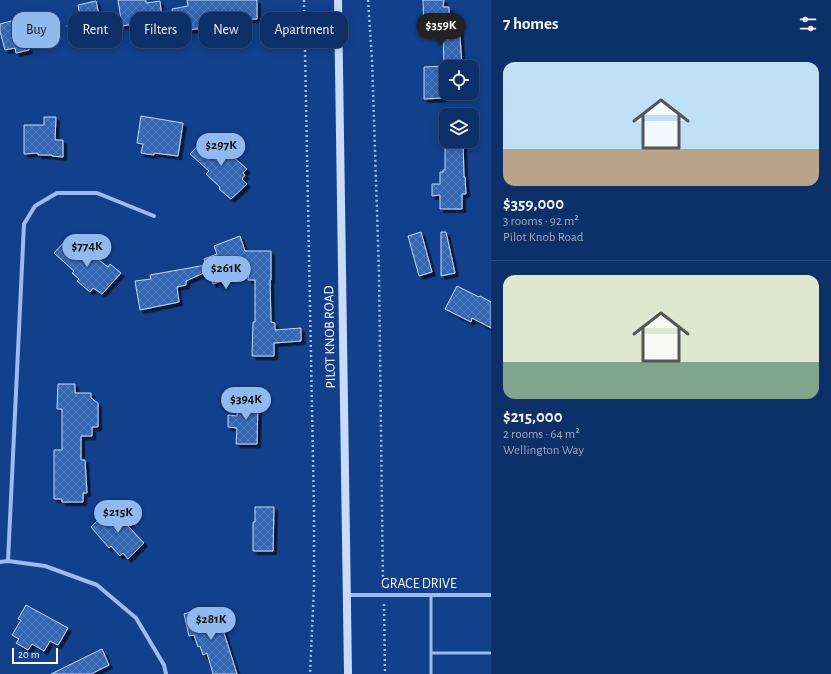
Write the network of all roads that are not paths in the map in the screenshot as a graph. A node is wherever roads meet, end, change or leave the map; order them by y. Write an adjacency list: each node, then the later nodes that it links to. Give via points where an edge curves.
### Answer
1 (338, 0): 5 (main road, PILOT KNOB ROAD)
2 (154, 216): 3 (street, via 97,193 57,193 34,206 24,224)
3 (8, 561): 4 (street); 10 (street, via 45,566 98,585 136,618 164,665)
4 (0, 562)
5 (347, 595): 6 (street, GRACE DRIVE); 11 (main road, PILOT KNOB ROAD)
6 (431, 595): 7 (street, GRACE DRIVE); 8 (lane)
7 (491, 595)
8 (431, 653): 9 (lane); 12 (lane)
9 (491, 653)
10 (166, 674)
11 (348, 674)
12 (431, 674)

